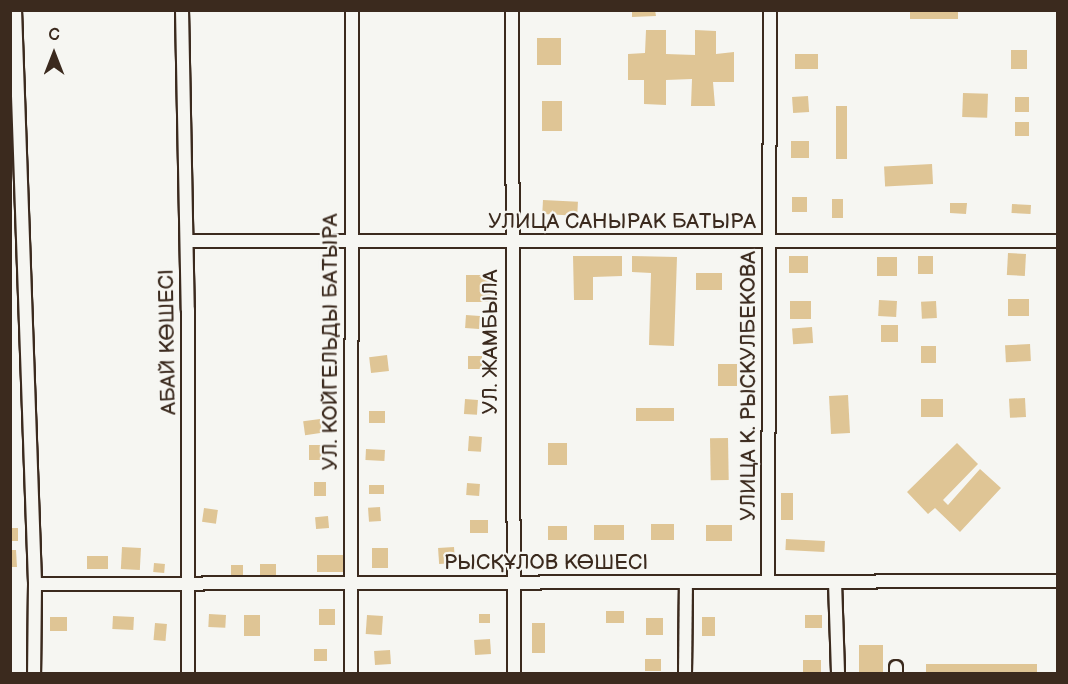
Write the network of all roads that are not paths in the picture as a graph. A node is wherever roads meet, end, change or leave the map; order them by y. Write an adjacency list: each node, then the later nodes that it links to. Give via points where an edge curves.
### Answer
1 (15, 10): 17 (street)
2 (182, 10): 8 (street, АБАЙ КӨШЕСІ)
3 (352, 10): 6 (street, УЛ. КОЙГЕЛЬДЫ БАТЫРА)
4 (512, 10): 7 (street, УЛ. ЖАМБЫЛА)
5 (770, 10): 10 (street, УЛИЦА К. РЫСКУЛБЕКОВА)
6 (350, 240): 7 (street, УЛИЦА САНЫРАК БАТЫРА); 8 (street, УЛИЦА САНЫРАК БАТЫРА); 15 (street, УЛ. КОЙГЕЛЬДЫ БАТЫРА)
7 (511, 240): 10 (street, УЛИЦА САНЫРАК БАТЫРА); 16 (street, УЛ. ЖАМБЫЛА)
8 (187, 241): 18 (street, АБАЙ КӨШЕСІ)
9 (1058, 241): 10 (street, УЛИЦА САНЫРАК БАТЫРА)
10 (769, 242): 12 (street, УЛИЦА К. РЫСКУЛБЕКОВА)
11 (686, 582): 12 (street, РЫСҚҰЛОВ КӨШЕСІ); 16 (street, РЫСҚҰЛОВ КӨШЕСІ); 23 (street)
12 (768, 582): 13 (street, РЫСҚҰЛОВ КӨШЕСІ)
13 (835, 582): 14 (street, РЫСҚҰЛОВ КӨШЕСІ); 24 (street)
14 (1058, 582)
15 (351, 583): 16 (street, РЫСҚҰЛОВ КӨШЕСІ); 18 (street, РЫСҚҰЛОВ КӨШЕСІ); 21 (street, УЛ. КОЙГЕЛЬДЫ БАТЫРА)
16 (512, 583): 22 (street, УЛ. ЖАМБЫЛА)
17 (35, 584): 18 (street, РЫСҚҰЛОВ КӨШЕСІ); 19 (street)
18 (189, 584): 20 (street, АБАЙ КӨШЕСІ)
19 (34, 674)
20 (188, 674)
21 (351, 674)
22 (514, 674)
23 (685, 674)
24 (838, 674)

